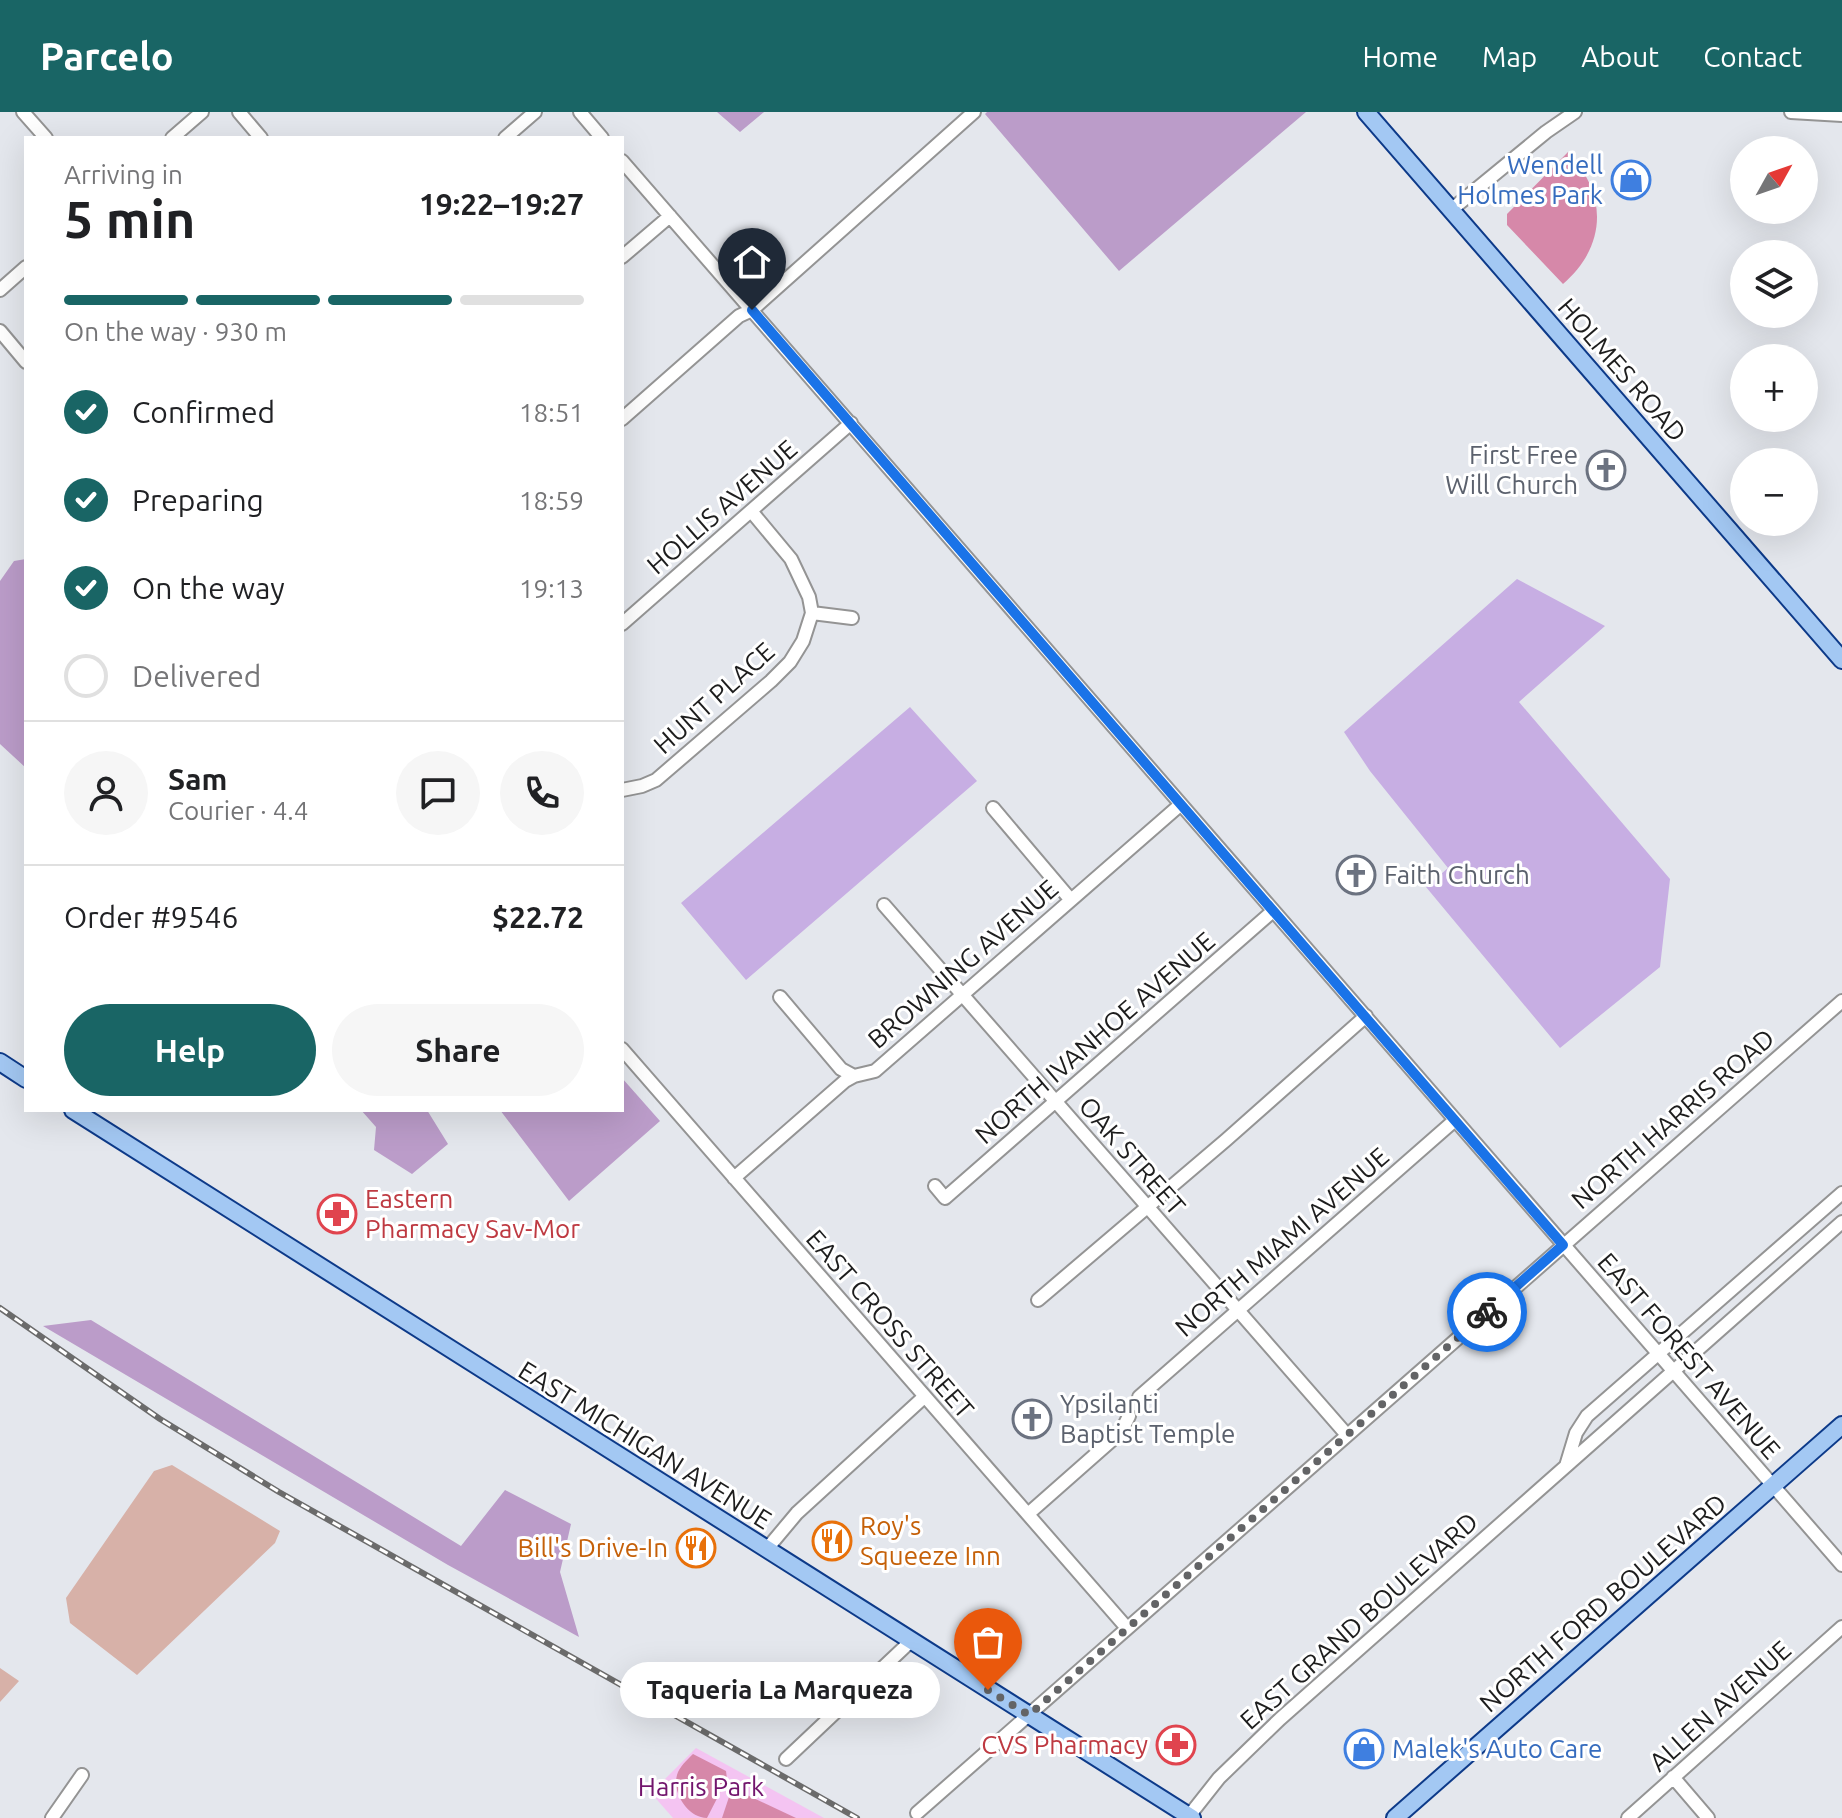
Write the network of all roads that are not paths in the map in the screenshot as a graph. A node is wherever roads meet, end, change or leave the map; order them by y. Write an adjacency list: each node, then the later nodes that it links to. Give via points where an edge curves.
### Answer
1 (23, 112): 11 (street)
2 (202, 112): 12 (street)
3 (239, 112): 13 (street)
4 (535, 112): 14 (street)
5 (580, 112): 15 (street)
6 (974, 112): 22 (street)
7 (1366, 112): 17 (main road, HOLMES ROAD)
8 (1575, 112): 17 (street)
9 (1791, 112): 10 (street)
10 (1842, 115)
11 (44, 136)
12 (174, 136)
13 (259, 136)
14 (507, 136)
15 (600, 136)
16 (624, 163): 18 (street, EAST FOREST AVENUE)
17 (1451, 210): 31 (main road, HOLMES ROAD)
18 (670, 216): 19 (street); 22 (street, EAST FOREST AVENUE)
19 (624, 255)
20 (24, 269): 21 (street)
21 (0, 290)
22 (752, 310): 25 (street); 26 (street, EAST FOREST AVENUE)
23 (0, 331): 24 (street)
24 (24, 360)
25 (624, 417)
26 (851, 423): 27 (street, HOLLIS AVENUE); 33 (street, EAST FOREST AVENUE)
27 (751, 511): 28 (street, via 791,559); 30 (street, HOLLIS AVENUE)
28 (812, 613): 29 (street); 32 (street, HUNT PLACE, via 803,641 771,681 656,780)
29 (852, 618)
30 (624, 622)
31 (1842, 660)
32 (624, 789)
33 (1180, 805): 35 (street, BROWNING AVENUE); 37 (street, EAST FOREST AVENUE)
34 (993, 808): 35 (street)
35 (1070, 899): 38 (street, BROWNING AVENUE)
36 (884, 905): 38 (street, OAK STREET)
37 (1273, 911): 41 (street, EAST FOREST AVENUE); 46 (street, NORTH IVANHOE AVENUE)
38 (963, 994): 44 (street, BROWNING AVENUE, via 875,1071); 46 (street, OAK STREET)
39 (780, 997): 44 (street, via 841,1069)
40 (1842, 1001): 54 (street, NORTH HARRIS ROAD)
41 (1366, 1016): 48 (street, EAST FOREST AVENUE); 52 (street)
42 (624, 1051): 49 (street, EAST CROSS STREET)
43 (0, 1062): 45 (main road)
44 (854, 1076): 49 (street, BROWNING AVENUE)
45 (24, 1078)
46 (1056, 1101): 50 (street, NORTH IVANHOE AVENUE, via 948,1202); 52 (street, OAK STREET)
47 (76, 1112): 67 (main road, EAST MICHIGAN AVENUE)
48 (1455, 1120): 54 (street, EAST FOREST AVENUE); 56 (street, NORTH MIAMI AVENUE)
49 (734, 1178): 59 (street, EAST CROSS STREET)
50 (935, 1186)
51 (1842, 1193): 57 (street, EAST GRAND BOULEVARD)
52 (1148, 1207): 55 (street); 56 (street, OAK STREET)
53 (1842, 1222): 58 (street, EAST GRAND BOULEVARD)
54 (1563, 1245): 57 (street, EAST FOREST AVENUE); 63 (street, NORTH HARRIS ROAD)
55 (1038, 1300)
56 (1237, 1311): 60 (street, NORTH MIAMI AVENUE); 63 (street, OAK STREET)
57 (1656, 1353): 58 (street, EAST FOREST AVENUE); 64 (street, EAST GRAND BOULEVARD, via 1587,1416)
58 (1673, 1372): 64 (street, EAST GRAND BOULEVARD); 65 (street, EAST FOREST AVENUE)
59 (924, 1397): 66 (street, EAST CROSS STREET); 67 (street, via 797,1513)
60 (1139, 1397)
61 (1129, 1416): 66 (street, via 1121,1432)
62 (1842, 1425): 65 (main road, NORTH FORD BOULEVARD)
63 (1347, 1435): 70 (street, NORTH HARRIS ROAD)
64 (1566, 1466): 77 (street, EAST GRAND BOULEVARD, via 1280,1719 1219,1778)
65 (1773, 1485): 68 (street, EAST FOREST AVENUE); 79 (main road, NORTH FORD BOULEVARD)
66 (1028, 1514): 70 (street, EAST CROSS STREET)
67 (766, 1550): 71 (main road, EAST MICHIGAN AVENUE)
68 (1842, 1565)
69 (1842, 1627): 75 (street, ALLEN AVENUE)
70 (1127, 1628): 72 (street, NORTH HARRIS ROAD)
71 (911, 1641): 72 (main road, EAST MICHIGAN AVENUE); 73 (street)
72 (1029, 1715): 76 (street, NORTH HARRIS ROAD); 77 (main road, EAST MICHIGAN AVENUE)
73 (786, 1759)
74 (82, 1775): 78 (street)
75 (1673, 1777): 80 (street, ALLEN AVENUE); 81 (street)
76 (917, 1813)
77 (1191, 1817)
78 (52, 1818)
79 (1395, 1818)
80 (1628, 1818)
81 (1708, 1818)

